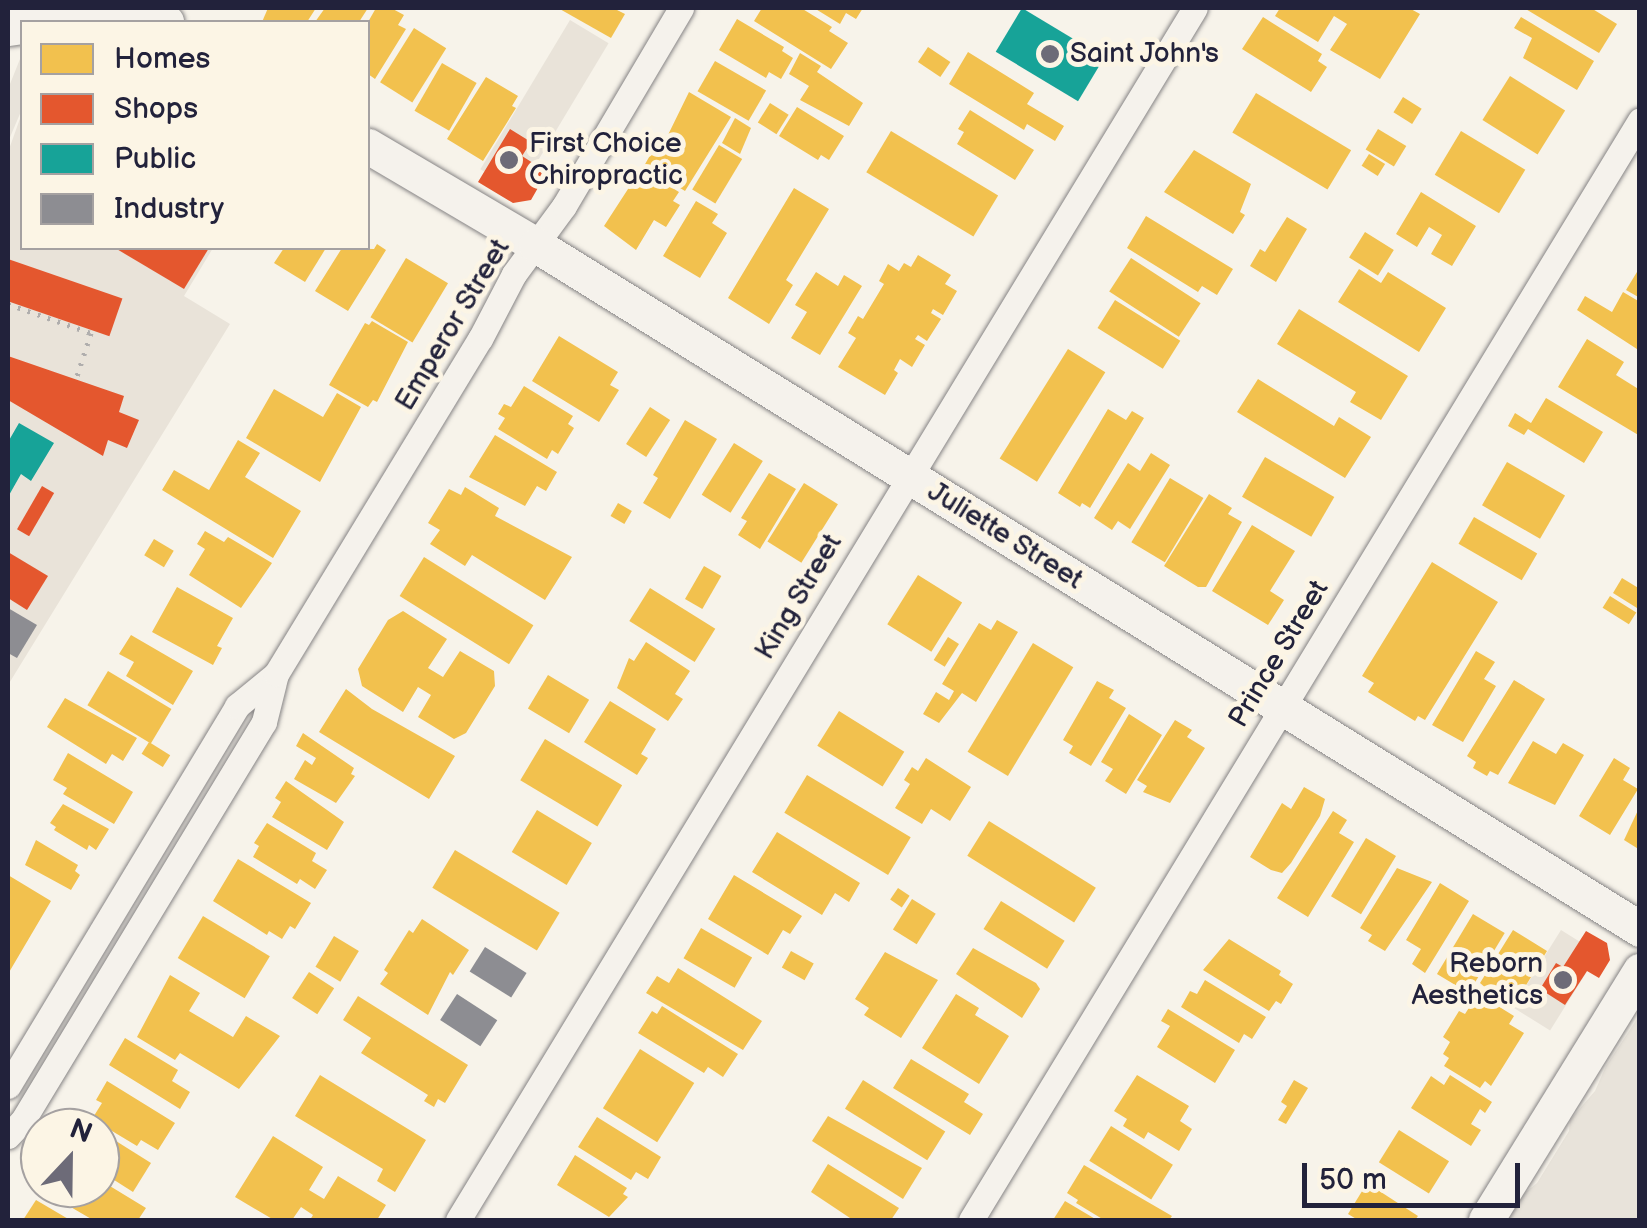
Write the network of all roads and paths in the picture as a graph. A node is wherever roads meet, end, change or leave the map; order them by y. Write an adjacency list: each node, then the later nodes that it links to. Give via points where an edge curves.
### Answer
1 (124, 8): 5 (highway)
2 (681, 8): 9 (street, Emperor Street)
3 (1195, 8): 12 (street, King Street)
4 (32, 20): 6 (highway)
5 (94, 20)
6 (94, 20)
7 (1640, 120): 14 (street, Prince Street)
8 (370, 147): 9 (main road, Juliette Street)
9 (536, 246): 12 (main road, Juliette Street); 13 (street, Emperor Street)
10 (8, 304): 11 (path, via 92,333)
11 (76, 379)
12 (910, 477): 14 (main road, Juliette Street); 19 (street, King Street)
13 (276, 674): 17 (street, Emperor Street, via 236,706); 18 (street, Emperor Street, via 264,722)
14 (1282, 708): 15 (main road, Juliette Street); 20 (street, Prince Street)
15 (1640, 928)
16 (1640, 970): 21 (main road)
17 (8, 1086)
18 (8, 1136)
19 (458, 1220)
20 (971, 1220)
21 (1486, 1220)

